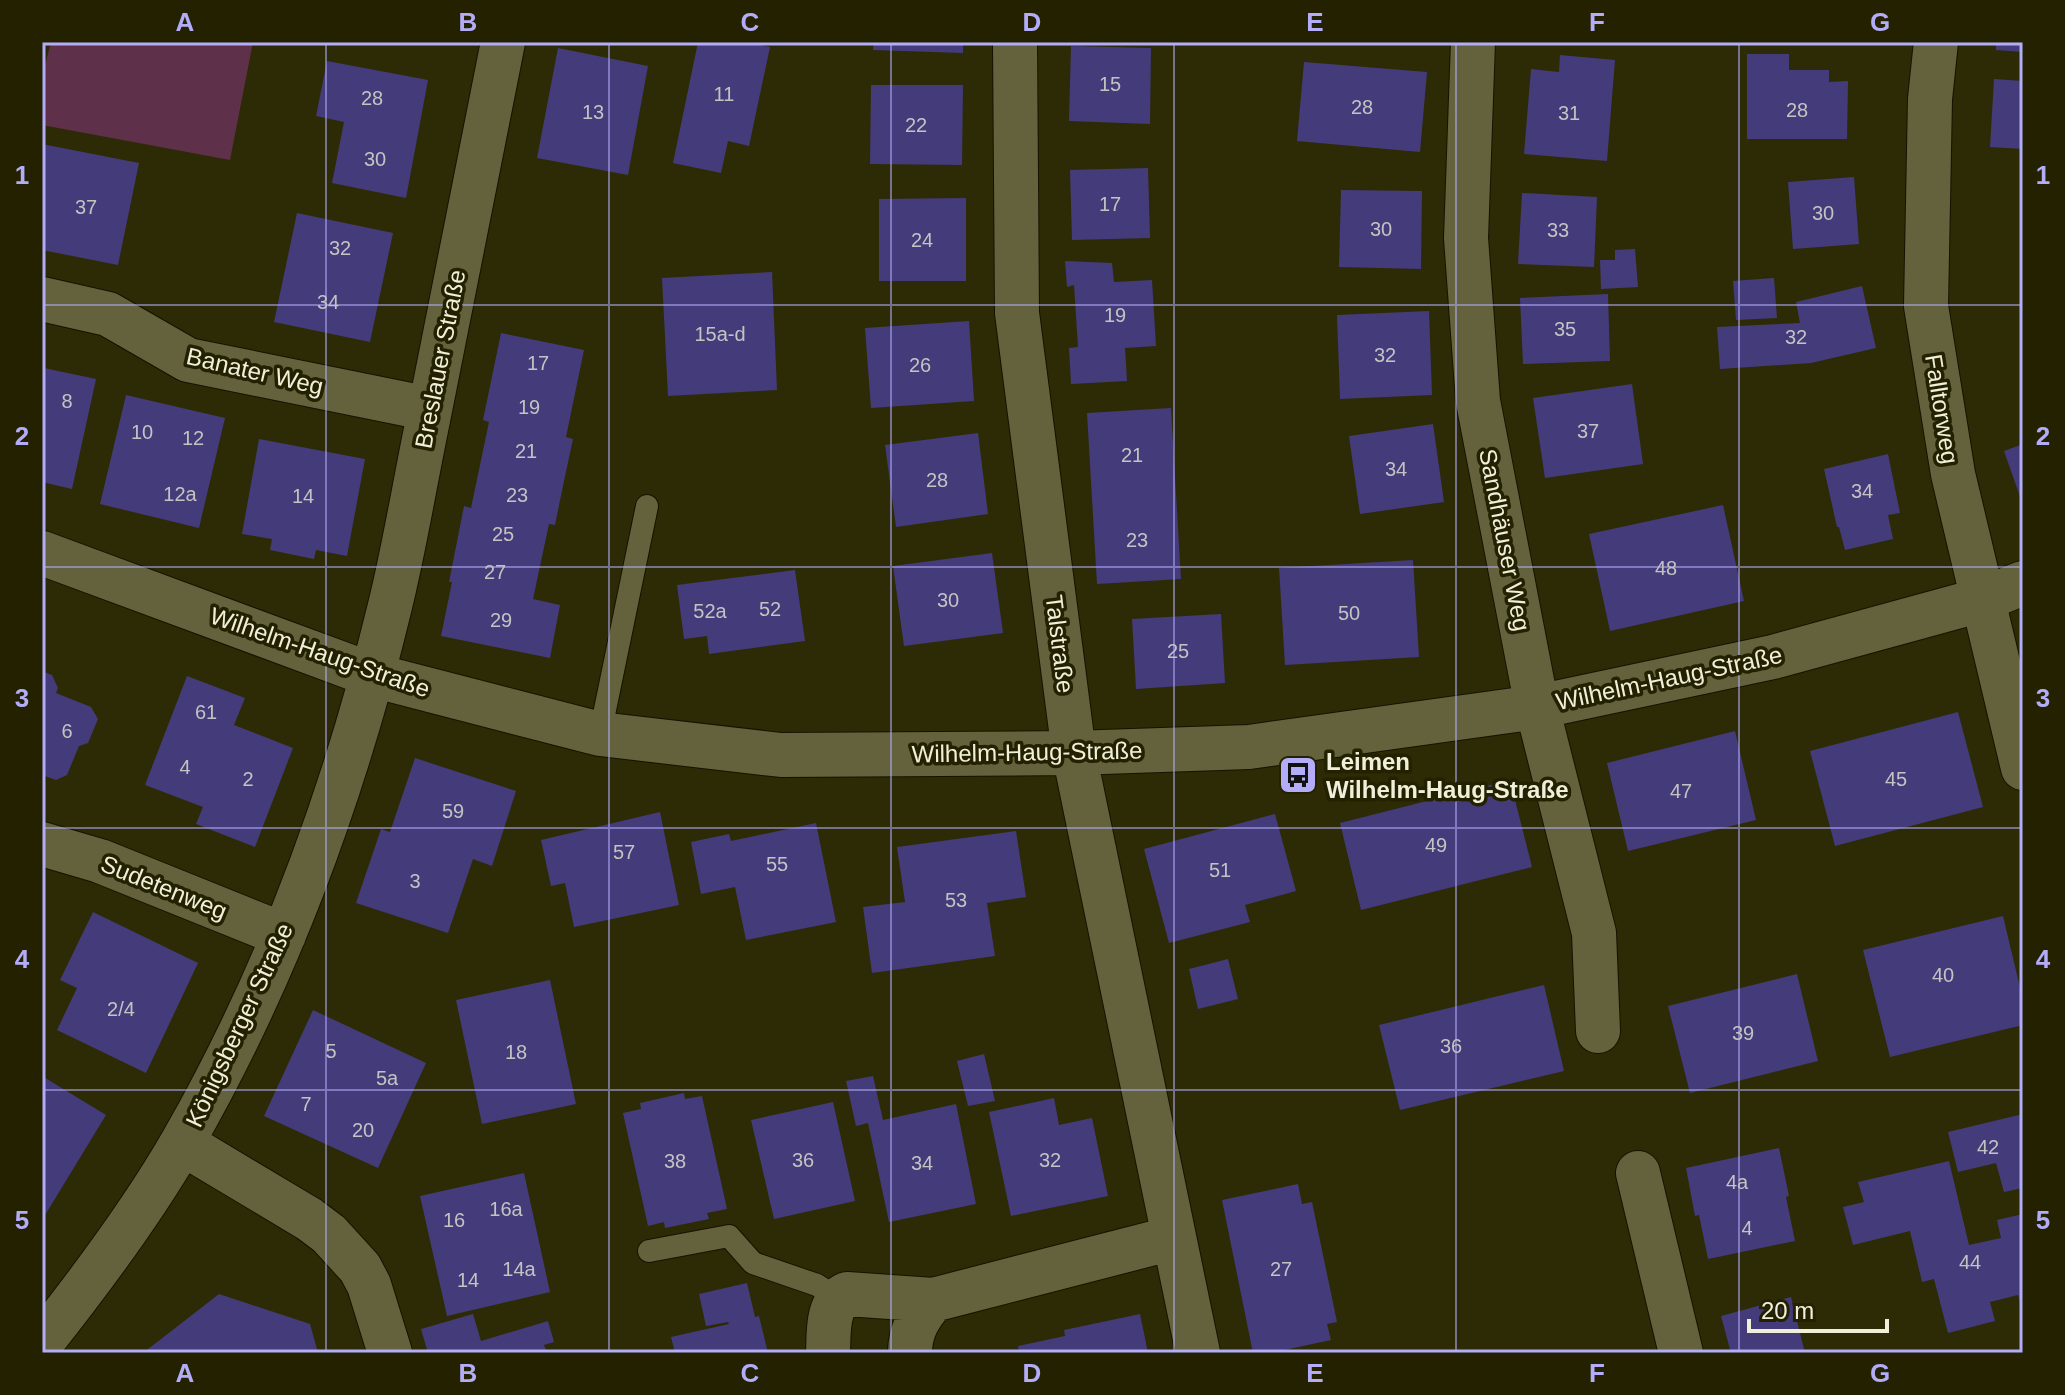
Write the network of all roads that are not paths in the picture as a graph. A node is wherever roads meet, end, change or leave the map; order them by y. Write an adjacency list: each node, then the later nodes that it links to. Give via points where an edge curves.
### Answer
1 (503, 42): 6 (street, Breslauer Straße)
2 (1015, 42): 14 (street, Talstraße, via 1017,313)
3 (1473, 42): 12 (street, Sandhäuser Weg, via 1466,238 1478,401)
4 (1936, 42): 10 (street, Falltorweg, via 1926,306 1953,474)
5 (42, 299): 6 (street, Banater Weg, via 108,314 188,360)
6 (430, 409): 11 (street, Breslauer Straße)
7 (647, 506): 13 (lane)
8 (42, 553): 11 (street, Wilhelm-Haug-Straße)
9 (2023, 583): 10 (street, Wilhelm-Haug-Straße)
10 (1981, 600): 12 (street, Wilhelm-Haug-Straße, via 1773,657); 15 (street, Falltorweg)
11 (372, 675): 13 (street, Wilhelm-Haug-Straße); 17 (street, Königsberger Straße)
12 (1537, 707): 14 (street, Wilhelm-Haug-Straße, via 1249,747); 18 (street, Sandhäuser Weg, via 1594,933)
13 (600, 734): 14 (street, Wilhelm-Haug-Straße, via 781,755)
14 (1074, 753): 21 (street, Talstraße)
15 (2023, 768)
16 (42, 844): 17 (street, Sudetenweg, via 100,861)
17 (284, 935): 19 (street, Königsberger Straße)
18 (1598, 1031)
19 (182, 1143): 25 (street, Königsberger Straße, via 118,1241); 26 (street, via 329,1234 369,1285)
20 (1638, 1173): 30 (street)
21 (1173, 1238): 24 (street); 29 (street, Talstraße)
22 (649, 1251): 23 (lane, via 729,1236 753,1263 817,1285)
23 (839, 1299): 24 (street, via 855,1293); 27 (street)
24 (933, 1300): 28 (street, via 917,1321)
25 (42, 1342)
26 (390, 1353)
27 (828, 1353)
28 (910, 1353)
29 (1198, 1353)
30 (1681, 1353)

